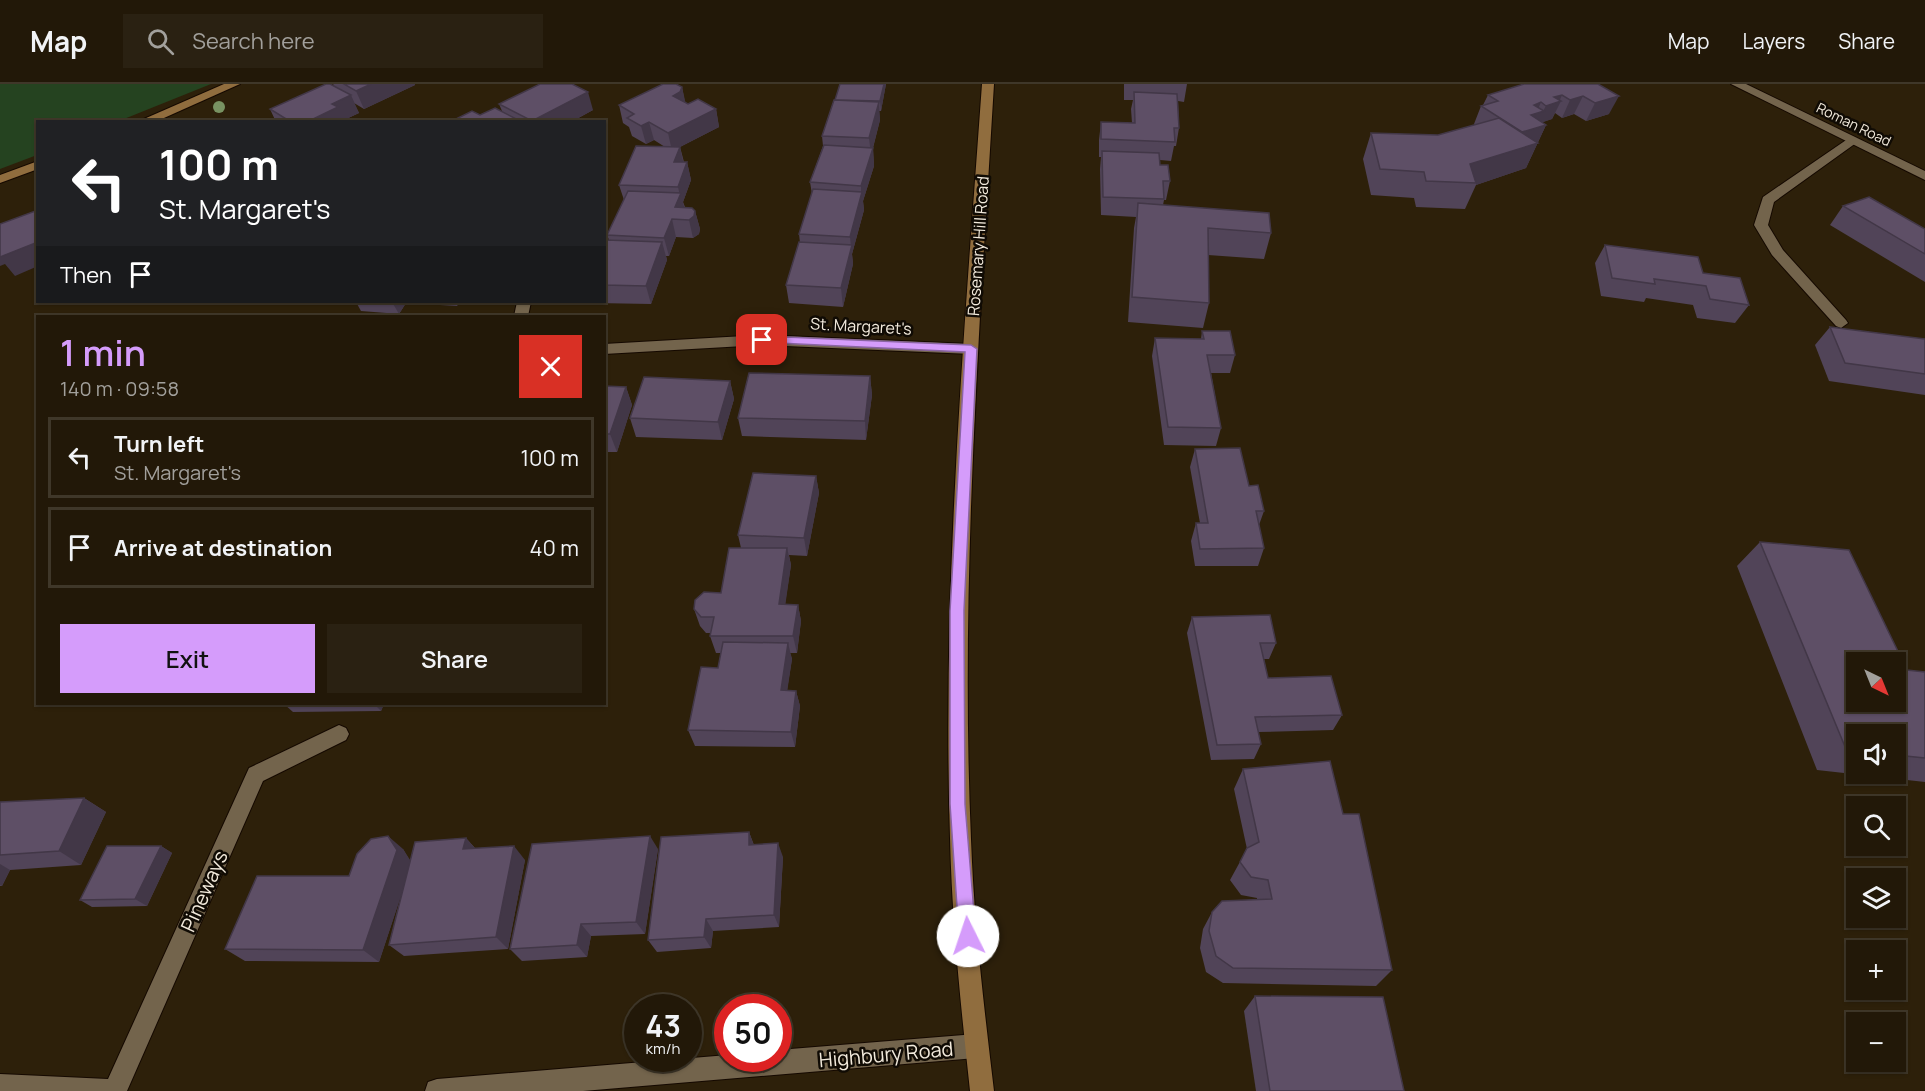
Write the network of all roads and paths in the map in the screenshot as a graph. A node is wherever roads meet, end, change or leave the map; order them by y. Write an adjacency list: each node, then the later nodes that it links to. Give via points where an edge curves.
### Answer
1 (234, 84): 4 (main road)
2 (988, 84): 11 (main road, Rosemary Hill Road)
3 (1737, 84): 5 (street, Roman Road)
4 (148, 120)
5 (1852, 140): 7 (street, Roman Road); 9 (street, via 1768,200 1761,225 1777,252)
6 (36, 166): 8 (main road)
7 (1925, 176)
8 (0, 179)
9 (1841, 323)
10 (606, 349): 11 (street, St. Margaret's, via 762,340)
11 (971, 349): 13 (main road, Rosemary Hill Road, via 957,611 958,804)
12 (339, 734): 16 (street, Pineways, via 256,775)
13 (976, 1046): 17 (street, Highbury Road); 18 (main road, Rosemary Hill Road)
14 (0, 1086): 15 (street)
15 (105, 1091)
16 (115, 1091)
17 (437, 1091)
18 (982, 1091)

